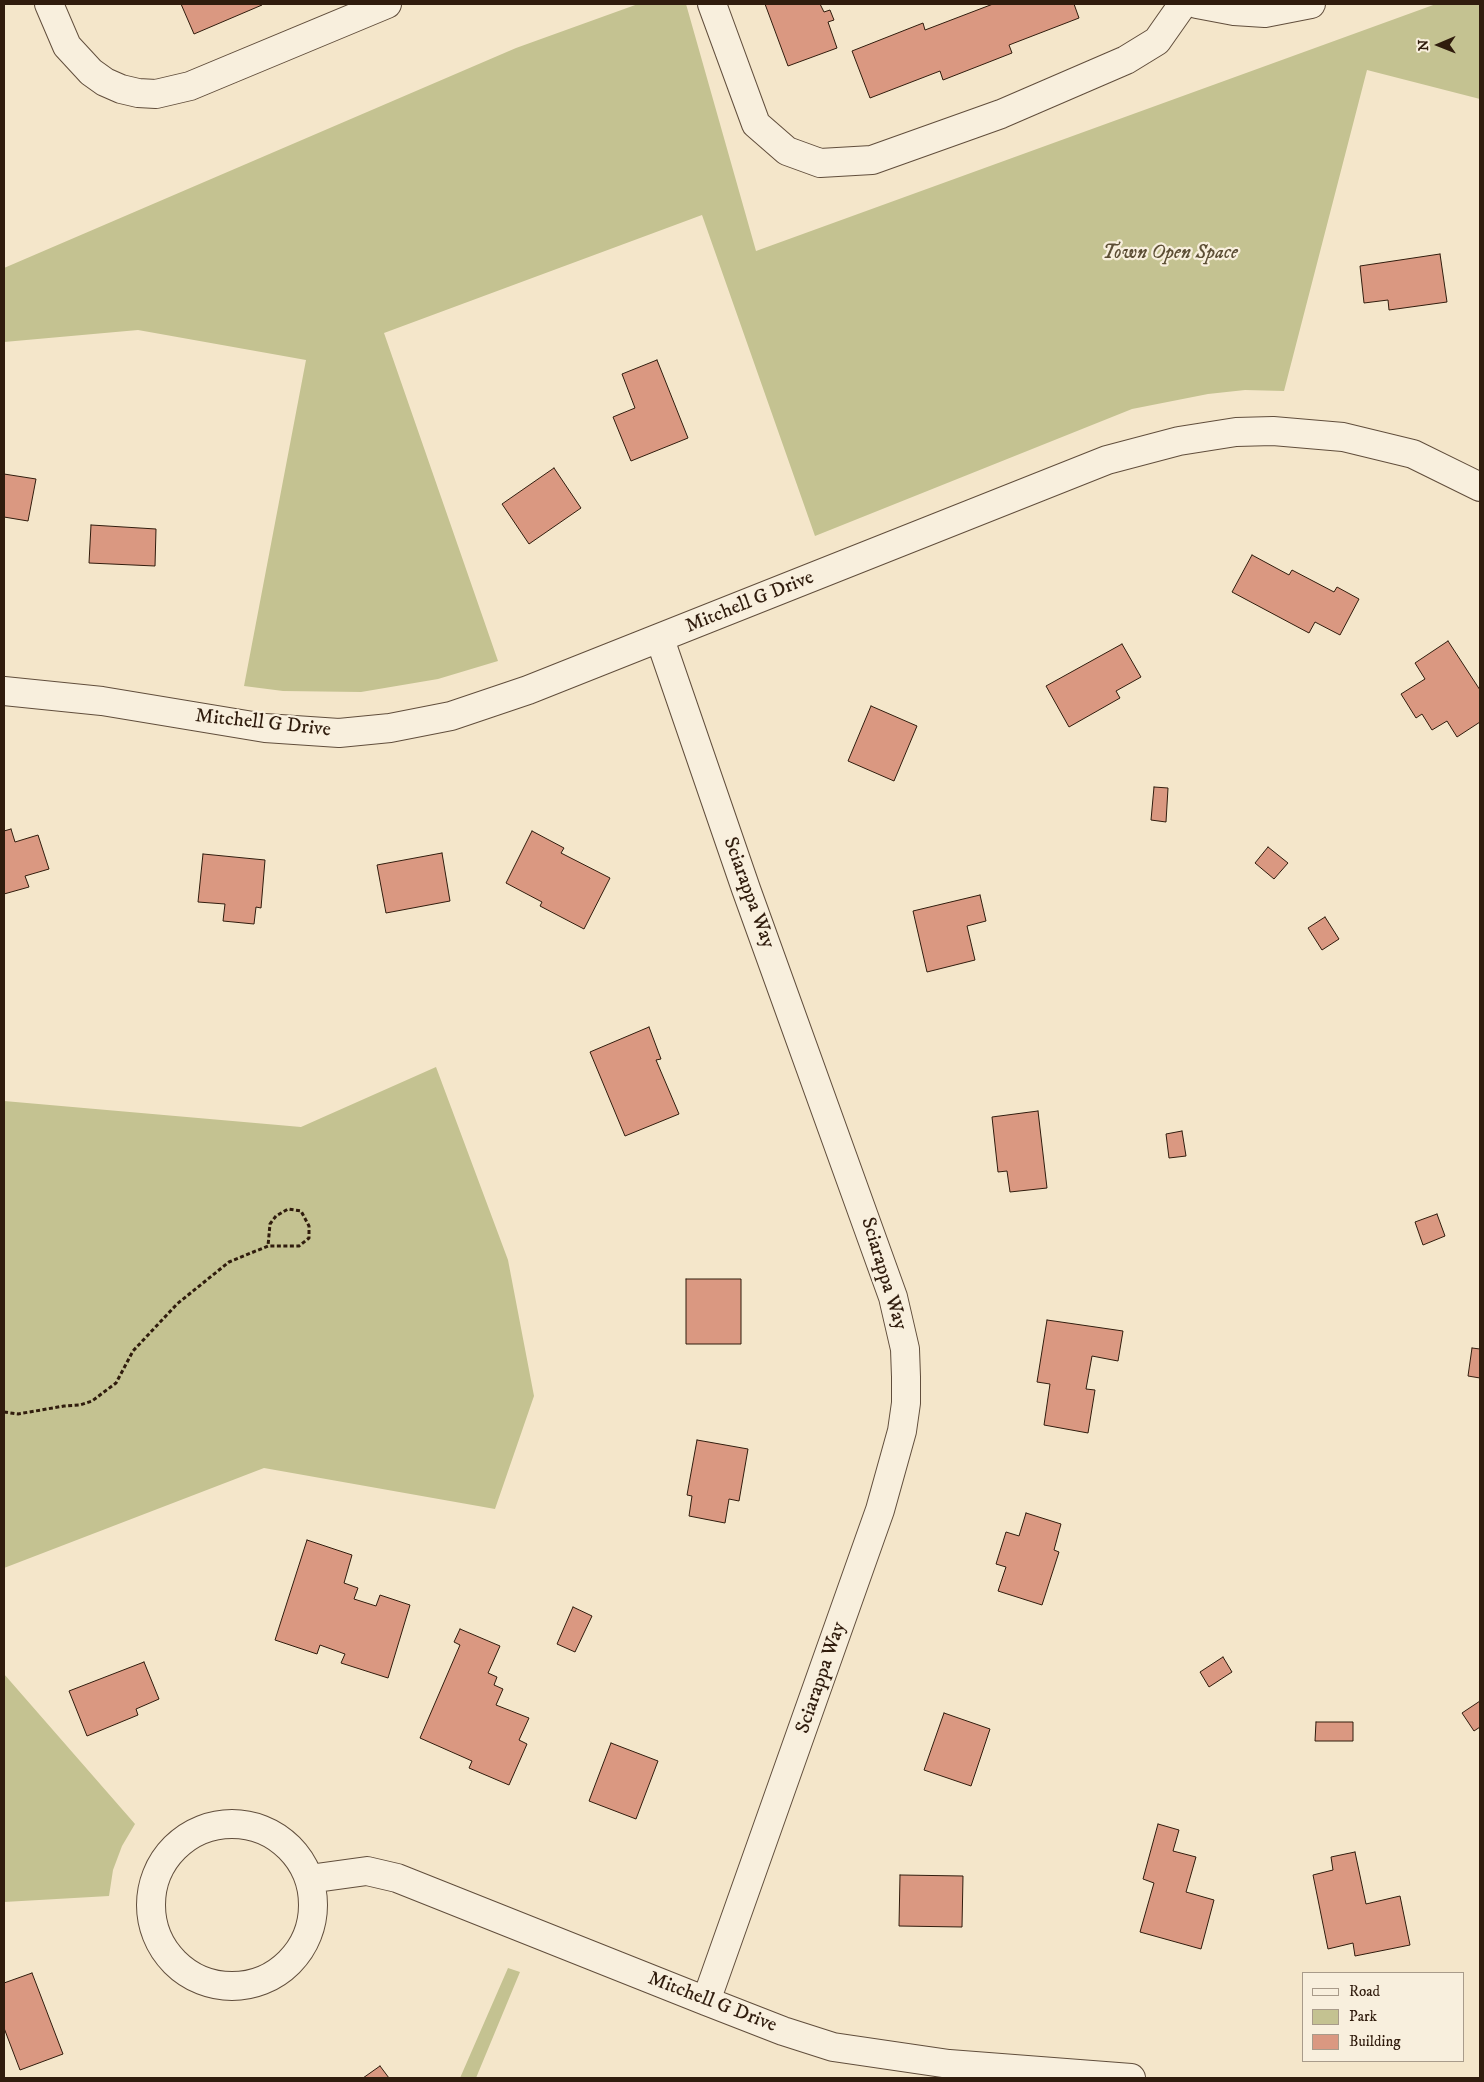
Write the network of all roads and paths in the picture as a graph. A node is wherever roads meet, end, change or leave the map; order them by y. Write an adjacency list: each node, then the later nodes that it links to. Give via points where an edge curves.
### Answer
1 (49, 4): 2 (street, via 67,46 91,72 121,89 156,94 190,86)
2 (387, 4)
3 (712, 4): 4 (street, via 756,124 787,151 820,163 872,160 1000,114 1126,60 1157,41)
4 (1183, 4)
5 (1197, 4): 6 (street, via 1265,13)
6 (1312, 4)
7 (1480, 487): 8 (street, Mitchell G Drive, via 1413,454 1344,437 1273,431 1236,432 1179,440 1107,460)
8 (660, 639): 9 (street, Mitchell G Drive, via 452,716 390,728 347,732 265,728 102,701); 13 (street, Sciarappa Way, via 746,889 894,1297 905,1349 906,1377 902,1431 880,1510)
9 (4, 690)
10 (268, 1246): 10 (path, via 299,1246 309,1238 309,1226 301,1212 288,1209 276,1216 270,1224); 11 (path, via 229,1262 177,1304 133,1352 116,1383 92,1401 80,1406 18,1414)
11 (4, 1412)
12 (309, 1879): 12 (street, via 313,1903 310,1925 299,1951 284,1967 249,1984 228,1986 191,1975 168,1954 154,1926 152,1890 157,1874 166,1858 199,1831 231,1824 253,1826 268,1832 284,1842); 13 (street, Mitchell G Drive, via 366,1871 397,1878)
13 (706, 2001): 14 (street, Mitchell G Drive, via 833,2047 949,2064)
14 (1131, 2078)

